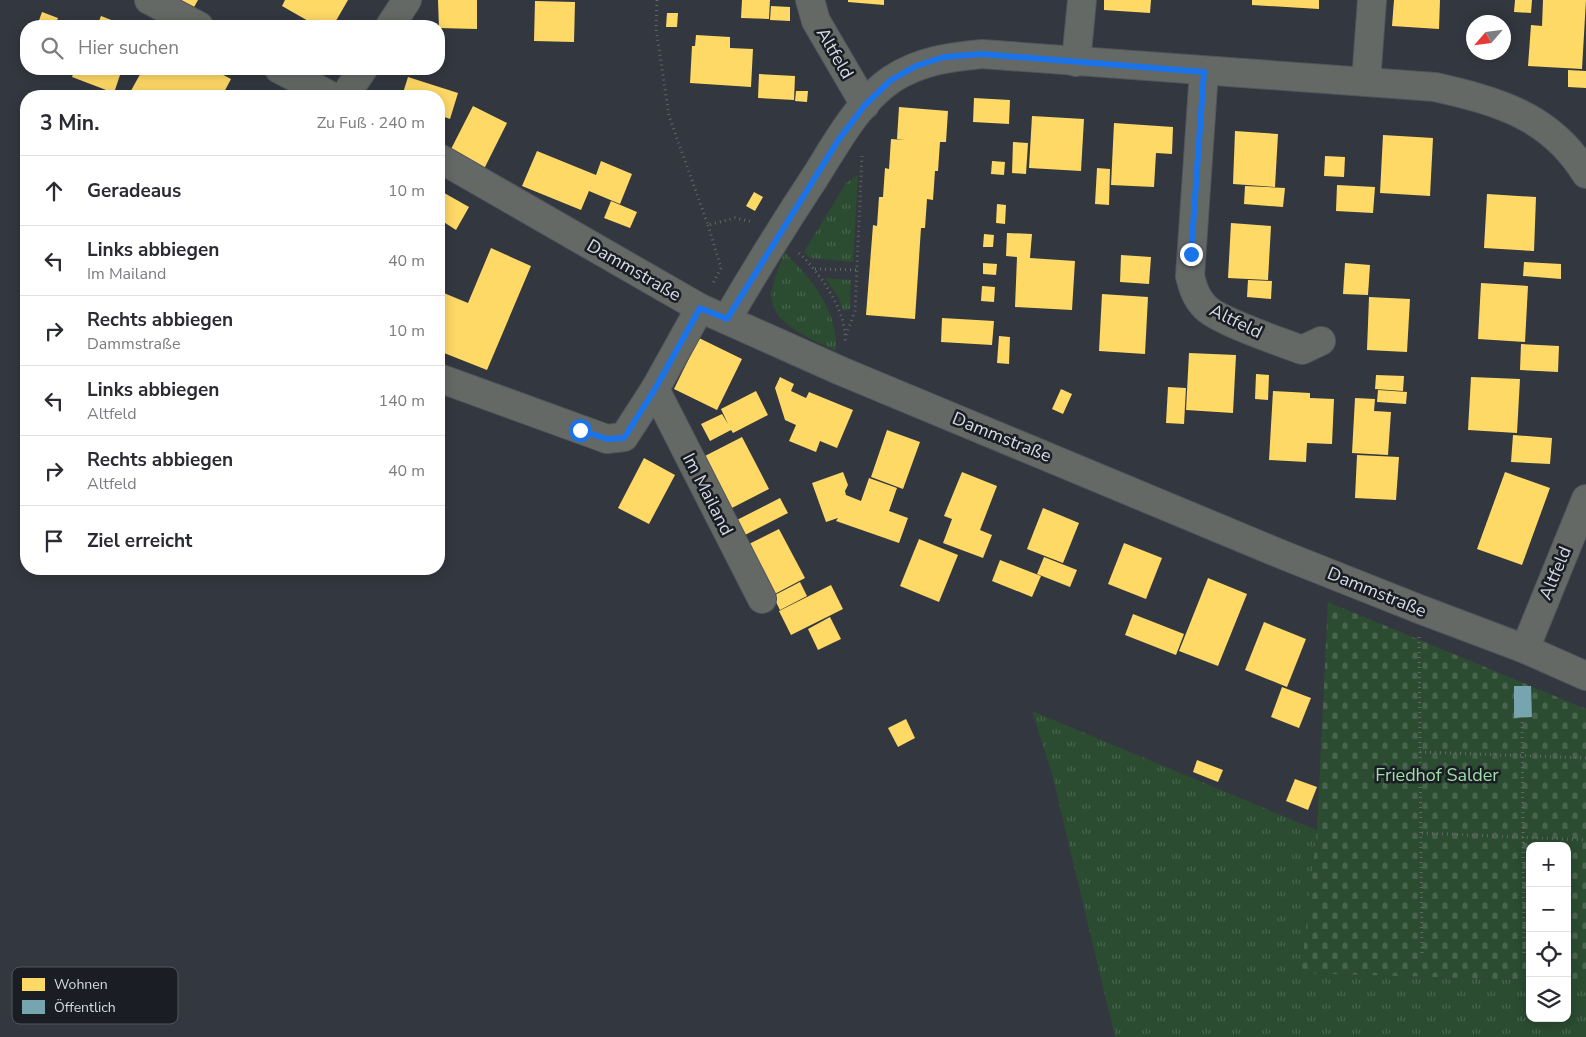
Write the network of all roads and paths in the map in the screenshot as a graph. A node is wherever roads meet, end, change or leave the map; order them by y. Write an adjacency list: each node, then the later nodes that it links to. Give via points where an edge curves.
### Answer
1 (149, 0): 7 (street)
2 (407, 0): 8 (street)
3 (658, 0): 20 (path, via 656,28 669,116)
4 (810, 0): 16 (street, Altfeld, via 816,21)
5 (1082, 0): 9 (street)
6 (1372, 0): 13 (street)
7 (187, 20)
8 (394, 20)
9 (1076, 62): 10 (street); 16 (street, via 982,54 944,57 916,66 891,80)
10 (1204, 72): 13 (street); 27 (street, Altfeld, via 1190,276 1195,295 1206,309 1302,350)
11 (293, 75): 14 (street)
12 (357, 75): 15 (street)
13 (1366, 82): 19 (street, via 1435,87 1478,96 1514,109 1544,126)
14 (327, 90)
15 (343, 90)
16 (865, 105): 21 (street, via 839,139)
17 (862, 154): 23 (path)
18 (445, 161): 24 (street, Dammstraße)
19 (1583, 161)
20 (708, 225): 21 (path, via 735,218 751,220); 24 (path, via 721,268)
21 (778, 234): 22 (path); 25 (street)
22 (815, 269): 23 (path); 26 (path, via 835,300)
23 (857, 270): 26 (path, via 855,311)
24 (700, 308): 25 (street, Dammstraße); 30 (street)
25 (727, 319): 28 (street, Dammstraße)
26 (846, 335): 28 (path)
27 (1321, 340)
28 (841, 371): 33 (street, Dammstraße)
29 (445, 380): 30 (street, via 607,439 624,438)
30 (655, 389): 32 (street, Im Mailand)
31 (1586, 498): 34 (street, Altfeld)
32 (762, 599)
33 (1418, 609): 34 (street, Dammstraße); 37 (path)
34 (1525, 648): 35 (street, Dammstraße)
35 (1586, 676)
36 (1522, 717): 38 (path)
37 (1420, 752): 38 (path); 40 (path)
38 (1522, 756): 39 (path); 41 (path)
39 (1586, 758)
40 (1422, 833): 41 (path); 43 (path)
41 (1523, 837): 42 (path); 44 (path)
42 (1586, 840)
43 (1422, 954)
44 (1524, 955)

